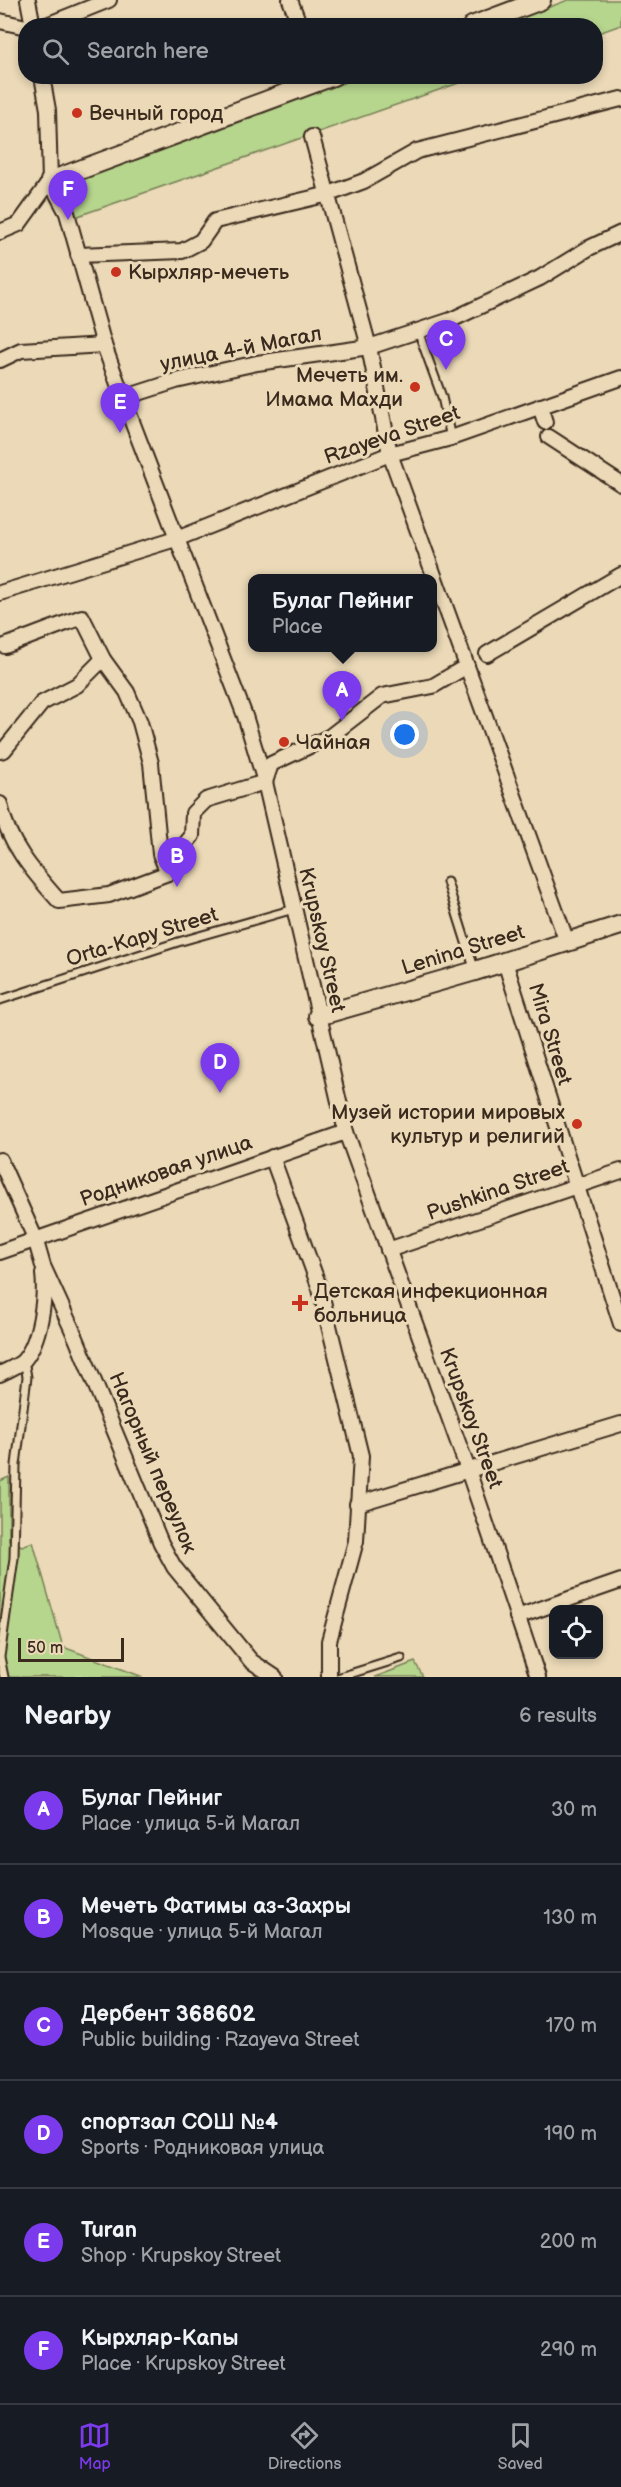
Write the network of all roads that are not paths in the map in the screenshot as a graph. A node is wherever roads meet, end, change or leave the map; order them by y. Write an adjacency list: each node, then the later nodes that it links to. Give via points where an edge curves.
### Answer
1 (28, 0): 5 (street)
2 (109, 0): 6 (street)
3 (290, 0): 7 (street)
4 (542, 0): 8 (street)
5 (31, 18)
6 (64, 18)
7 (297, 18)
8 (494, 18)
9 (0, 21): 10 (street)
10 (18, 25)
11 (43, 84): 15 (street)
12 (308, 84): 15 (street)
13 (621, 99): 16 (street, via 417,151 364,181)
14 (312, 137): 16 (street)
15 (50, 181): 17 (street, via 19,224); 19 (street, Krupskoy Street, via 67,213)
16 (329, 194): 19 (street, via 215,221 201,241 182,251); 22 (street)
17 (0, 232)
18 (621, 233): 20 (street, улица 4-й Магал, via 540,278 451,320)
19 (78, 255): 21 (street, Krupskoy Street)
20 (418, 331): 22 (street, улица 4-й Магал); 29 (lane)
21 (104, 345): 23 (street, via 21,350); 25 (street, Krupskoy Street)
22 (369, 346): 25 (street, улица 4-й Магал, via 257,363 176,381); 30 (street)
23 (0, 360)
24 (621, 378): 26 (street, Rzayeva Street)
25 (123, 398): 32 (street, Krupskoy Street)
26 (540, 406): 27 (street); 29 (street, Rzayeva Street)
27 (545, 422)
28 (549, 436): 31 (street)
29 (452, 438): 30 (street, Rzayeva Street)
30 (390, 454): 32 (street, Rzayeva Street); 33 (street)
31 (621, 484)
32 (179, 538): 36 (street, Rzayeva Street); 42 (street, Krupskoy Street, via 245,716)
33 (434, 574)
34 (621, 575): 38 (street)
35 (437, 583): 40 (street)
36 (0, 593)
37 (5, 646): 39 (street, via 82,618)
38 (487, 654)
39 (104, 659): 41 (street, via 77,685 42,703); 44 (street, via 127,692 140,722 151,763 160,854)
40 (467, 666): 42 (street, via 433,686 382,696 329,737 271,764); 48 (street)
41 (0, 751)
42 (265, 782): 44 (street, via 206,800 193,813 192,836 171,861); 46 (street, Krupskoy Street)
43 (0, 804): 44 (street, via 3,820 30,869 59,901 109,895)
44 (168, 873)
45 (447, 882): 50 (lane)
46 (294, 909): 51 (lane, Orta-Kapy Street); 52 (street, Krupskoy Street)
47 (621, 925): 48 (street, Lenina Street)
48 (567, 942): 49 (street, Lenina Street)
49 (505, 962): 50 (street, Lenina Street); 57 (street, Mira Street)
50 (475, 971): 52 (street, Lenina Street)
51 (0, 1000)
52 (318, 1016): 53 (street, Krupskoy Street)
53 (346, 1132): 54 (street, Родниковая улица); 59 (street, Krupskoy Street)
54 (272, 1157): 58 (street, Родниковая улица); 67 (street, via 321,1289 361,1456)
55 (0, 1160): 58 (street, Нагорный переулок)
56 (621, 1171): 57 (street, Pushkina Street)
57 (576, 1186): 59 (street, Pushkina Street); 62 (street, Mira Street)
58 (35, 1238): 60 (street, Родниковая улица); 61 (street, Нагорный переулок)
59 (388, 1250): 66 (street, Krupskoy Street)
60 (0, 1251)
61 (42, 1266): 63 (street, via 45,1288 40,1324); 72 (street, Нагорный переулок, via 174,1567 251,1661)
62 (621, 1324)
63 (24, 1360): 64 (street); 71 (lane, via 27,1377 16,1465 14,1558 0,1657)
64 (0, 1374)
65 (621, 1424): 66 (street)
66 (468, 1470): 67 (street); 69 (street, Krupskoy Street)
67 (357, 1503): 73 (street, via 356,1541 329,1641)
68 (621, 1581): 69 (street)
69 (517, 1617): 75 (street, Krupskoy Street)
70 (401, 1658): 74 (lane)
71 (4, 1677)
72 (275, 1677)
73 (329, 1677)
74 (340, 1677)
75 (538, 1677)

